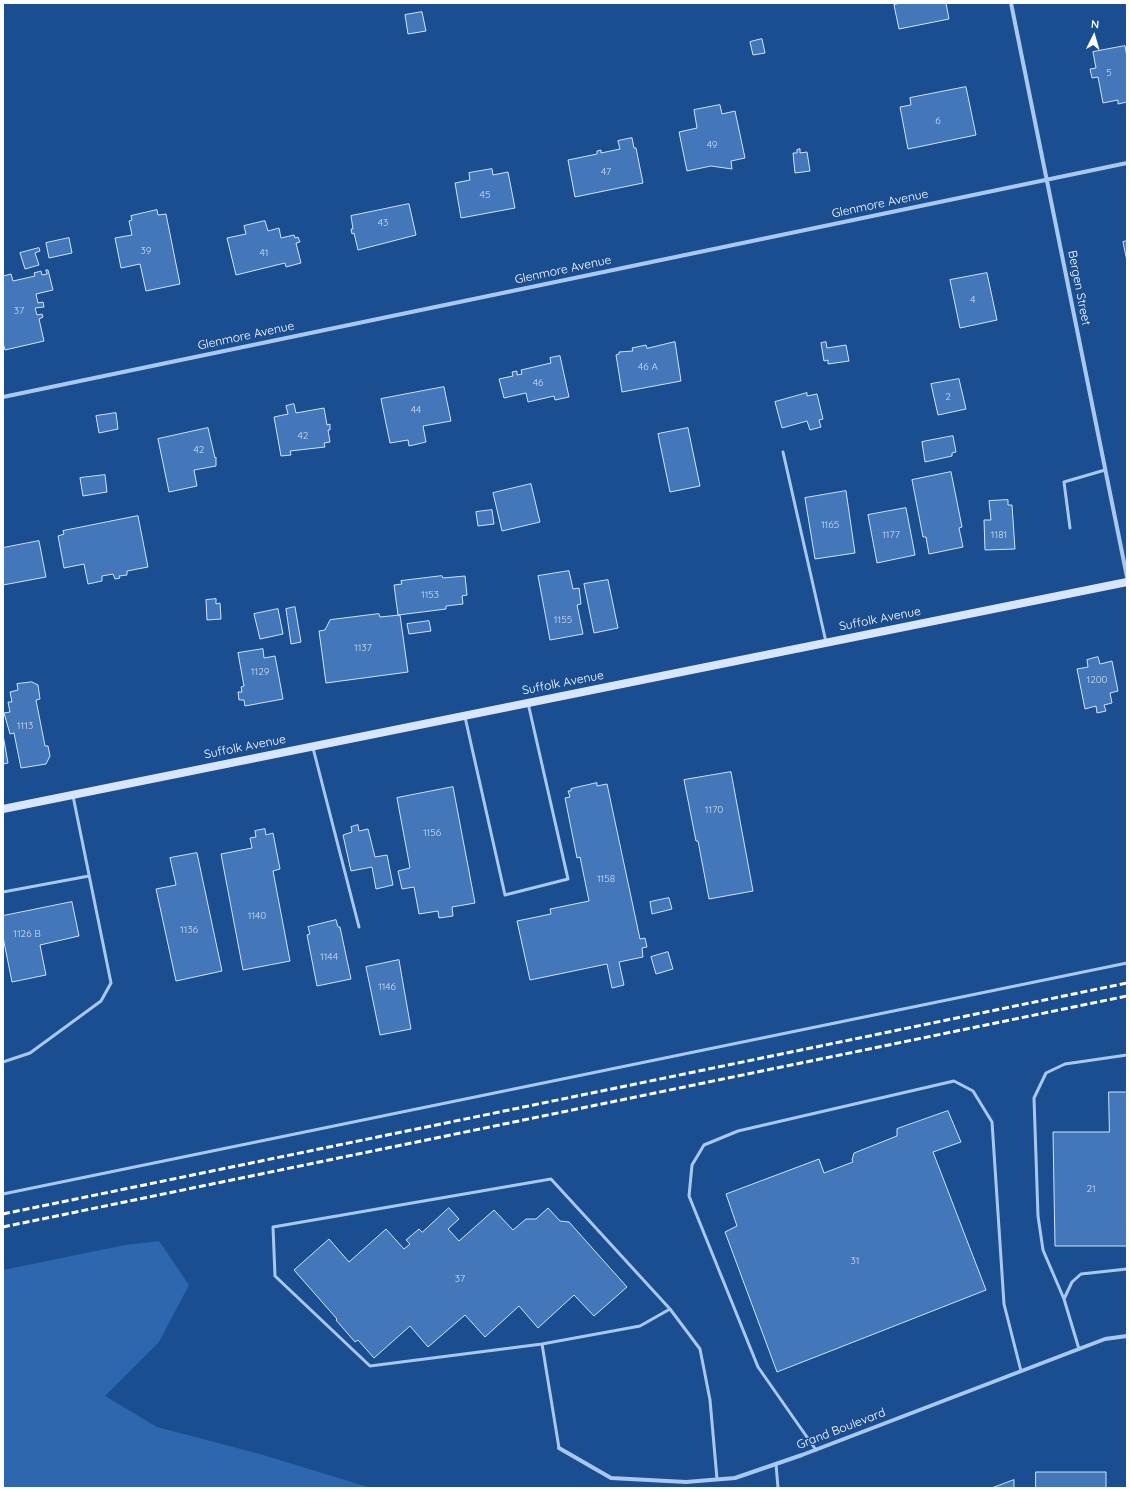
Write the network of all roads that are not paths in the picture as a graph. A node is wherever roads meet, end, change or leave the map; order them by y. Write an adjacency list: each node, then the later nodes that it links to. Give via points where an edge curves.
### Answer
1 (1011, 3): 3 (street, Bergen Street)
2 (1127, 163): 3 (street, Glenmore Avenue)
3 (1047, 180): 4 (street, Glenmore Avenue); 6 (street, Bergen Street)
4 (3, 397)
5 (783, 452): 10 (lane)
6 (1105, 470): 7 (lane, via 1064,482); 8 (street, Bergen Street)
7 (1070, 528)
8 (1127, 577)
9 (1127, 582): 10 (main road, Suffolk Avenue)
10 (826, 642): 11 (main road, Suffolk Avenue)
11 (528, 703): 12 (main road, Suffolk Avenue); 12 (lane, via 568,880 505,895)
12 (464, 716): 13 (main road, Suffolk Avenue)
13 (313, 746): 14 (main road, Suffolk Avenue); 18 (lane)
14 (72, 794): 15 (main road, Suffolk Avenue); 16 (lane)
15 (3, 808)
16 (89, 876): 17 (lane); 21 (lane, via 111,983 101,1001 30,1053)
17 (3, 892)
18 (359, 927)
19 (1127, 963): 22 (lane)
20 (1127, 1055): 24 (lane, via 1065,1064 1046,1073 1034,1098 1035,1172 1040,1230 1043,1250)
21 (3, 1062)
22 (3, 1194)
23 (1127, 1269): 24 (lane, via 1081,1274 1072,1282)
24 (1064, 1299): 28 (lane)
25 (670, 1309): 27 (lane, via 640,1326); 27 (lane, via 551,1179 273,1227 275,1276 370,1366); 33 (lane, via 700,1349 710,1400)
26 (1127, 1336): 28 (street, Grand Boulevard, via 1105,1339)
27 (542, 1344): 30 (lane)
28 (1079, 1349): 29 (street, Grand Boulevard)
29 (1021, 1372): 31 (street, Grand Boulevard); 31 (lane, via 1004,1304 992,1122 973,1091 954,1081 738,1130 704,1146 692,1165 689,1196 758,1367)
30 (559, 1448): 33 (street, Grand Boulevard, via 611,1478 686,1482)
31 (816, 1450): 32 (street, Grand Boulevard)
32 (776, 1464): 33 (street, Grand Boulevard, via 735,1478); 34 (lane)
33 (717, 1479)
34 (778, 1488)

